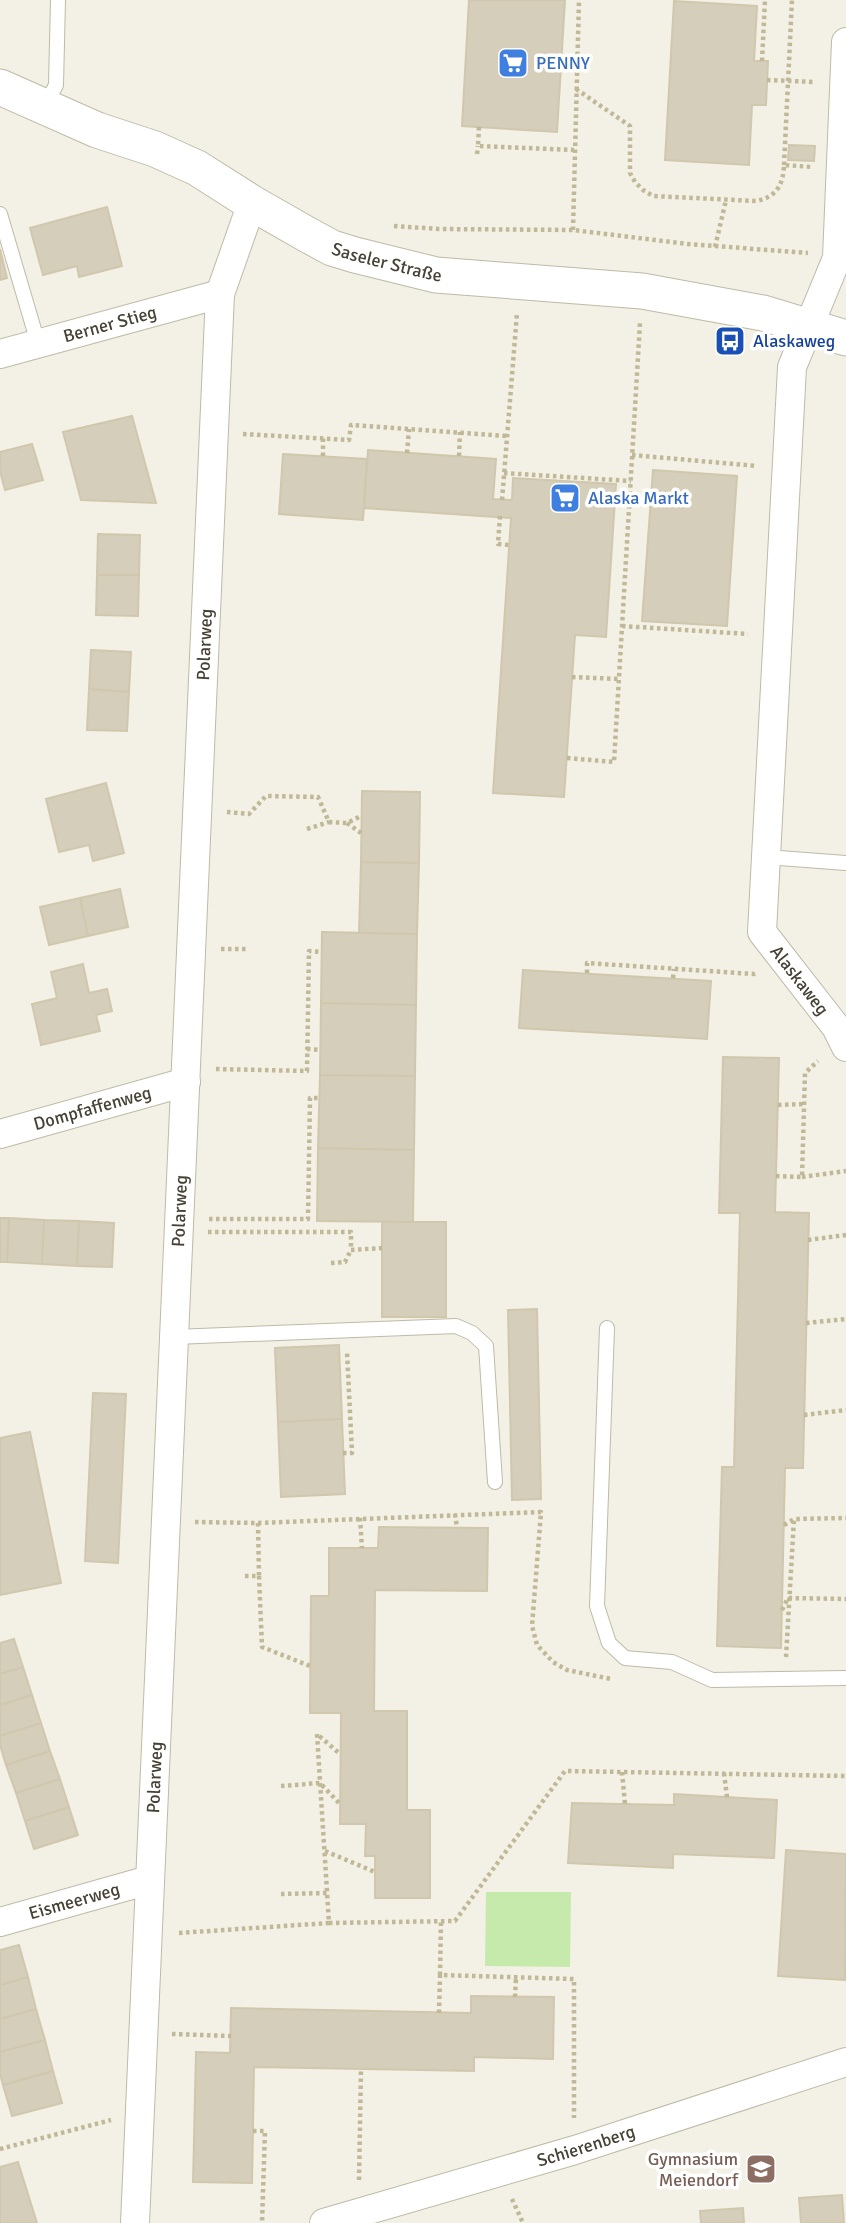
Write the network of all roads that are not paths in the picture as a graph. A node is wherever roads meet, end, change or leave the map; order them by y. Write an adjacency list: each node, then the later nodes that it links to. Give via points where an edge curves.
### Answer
1 (58, 0): 5 (lane, via 56,85)
2 (846, 42): 3 (street)
3 (844, 82): 9 (street, via 837,258)
4 (0, 87): 5 (street, Saseler Straße)
5 (44, 108): 6 (street, Saseler Straße, via 197,168)
6 (252, 204): 8 (street, Polarweg); 9 (street, Saseler Straße, via 320,242 436,275 642,291 763,313)
7 (0, 214): 11 (lane)
8 (220, 294): 11 (street, Berner Stieg); 16 (street, Polarweg)
9 (808, 328): 10 (street, Saseler Straße); 13 (street, Alaskaweg, via 792,368)
10 (846, 338)
11 (38, 343): 12 (street, Berner Stieg)
12 (0, 354)
13 (766, 857): 14 (lane); 15 (street, Alaskaweg, via 762,932)
14 (846, 863)
15 (844, 1043)
16 (187, 1075): 17 (street, Dompfaffenweg); 19 (street, Polarweg)
17 (0, 1134)
18 (607, 1328): 21 (lane, via 597,1606 609,1643 625,1658 672,1662 712,1680)
19 (174, 1337): 20 (lane, via 456,1326 472,1333 486,1346); 22 (street, Polarweg)
20 (495, 1482)
21 (846, 1678)
22 (149, 1880): 23 (street, Eismeerweg); 25 (street, Polarweg)
23 (0, 1922)
24 (846, 2062): 26 (street, Schierenberg, via 575,2150)
25 (135, 2223)
26 (324, 2223)

